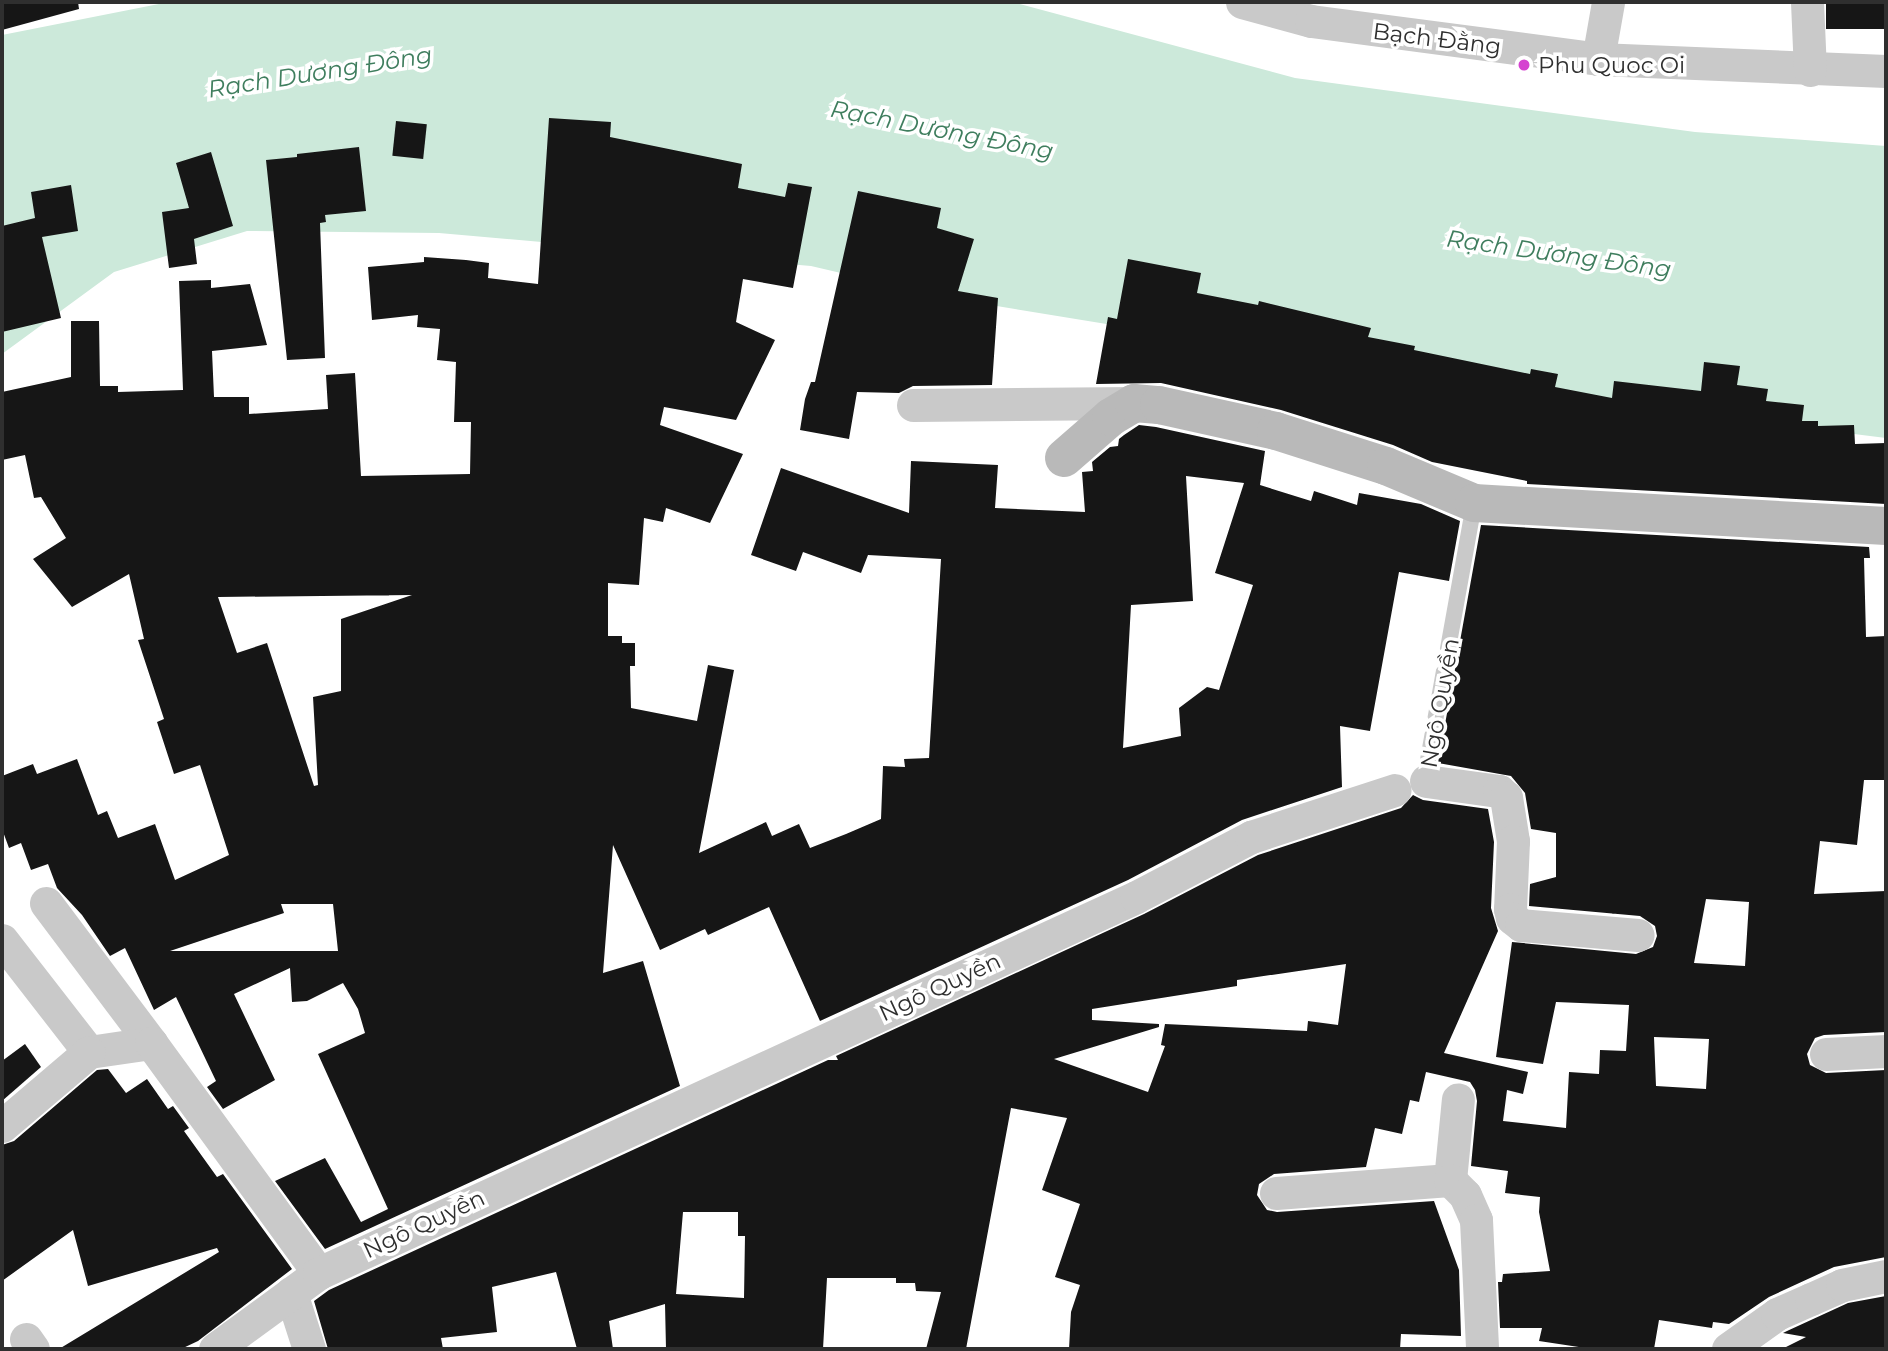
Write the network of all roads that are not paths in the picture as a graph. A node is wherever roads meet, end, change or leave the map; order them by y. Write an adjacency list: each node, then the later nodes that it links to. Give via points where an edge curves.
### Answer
1 (1242, 2): 4 (street, Bạch Đằng, via 1311,21)
2 (1608, 2): 4 (street)
3 (1807, 2): 5 (street)
4 (1598, 59): 5 (street, Bạch Đằng)
5 (1810, 70): 6 (street, Bạch Đằng)
6 (1886, 71)
7 (1134, 403): 8 (street); 9 (street); 10 (street, via 1276,431 1386,466)
8 (914, 405)
9 (1064, 458)
10 (1474, 503): 11 (street); 12 (lane, Ngô Quyền)
11 (1886, 526)
12 (1426, 781): 13 (lane, Ngô Quyền); 15 (street, via 1499,791 1506,797 1513,841 1510,909 1521,925)
13 (1395, 790): 25 (street, Ngô Quyền, via 1251,837 1136,897)
14 (47, 903): 17 (street)
15 (1638, 935)
16 (2, 940): 19 (street)
17 (151, 1043): 19 (street); 25 (street)
18 (1886, 1051): 20 (street)
19 (89, 1052): 22 (street)
20 (1826, 1054)
21 (1458, 1099): 23 (street)
22 (2, 1126)
23 (1450, 1180): 24 (street); 30 (street, via 1465,1195 1476,1220)
24 (1276, 1193)
25 (319, 1273): 27 (street, Ngô Quyền)
26 (1886, 1276): 31 (street, via 1842,1285 1811,1298 1777,1314)
27 (291, 1293): 28 (street, Ngô Quyền); 29 (street)
28 (215, 1349)
29 (309, 1349)
30 (1482, 1349)
31 (1728, 1349)

